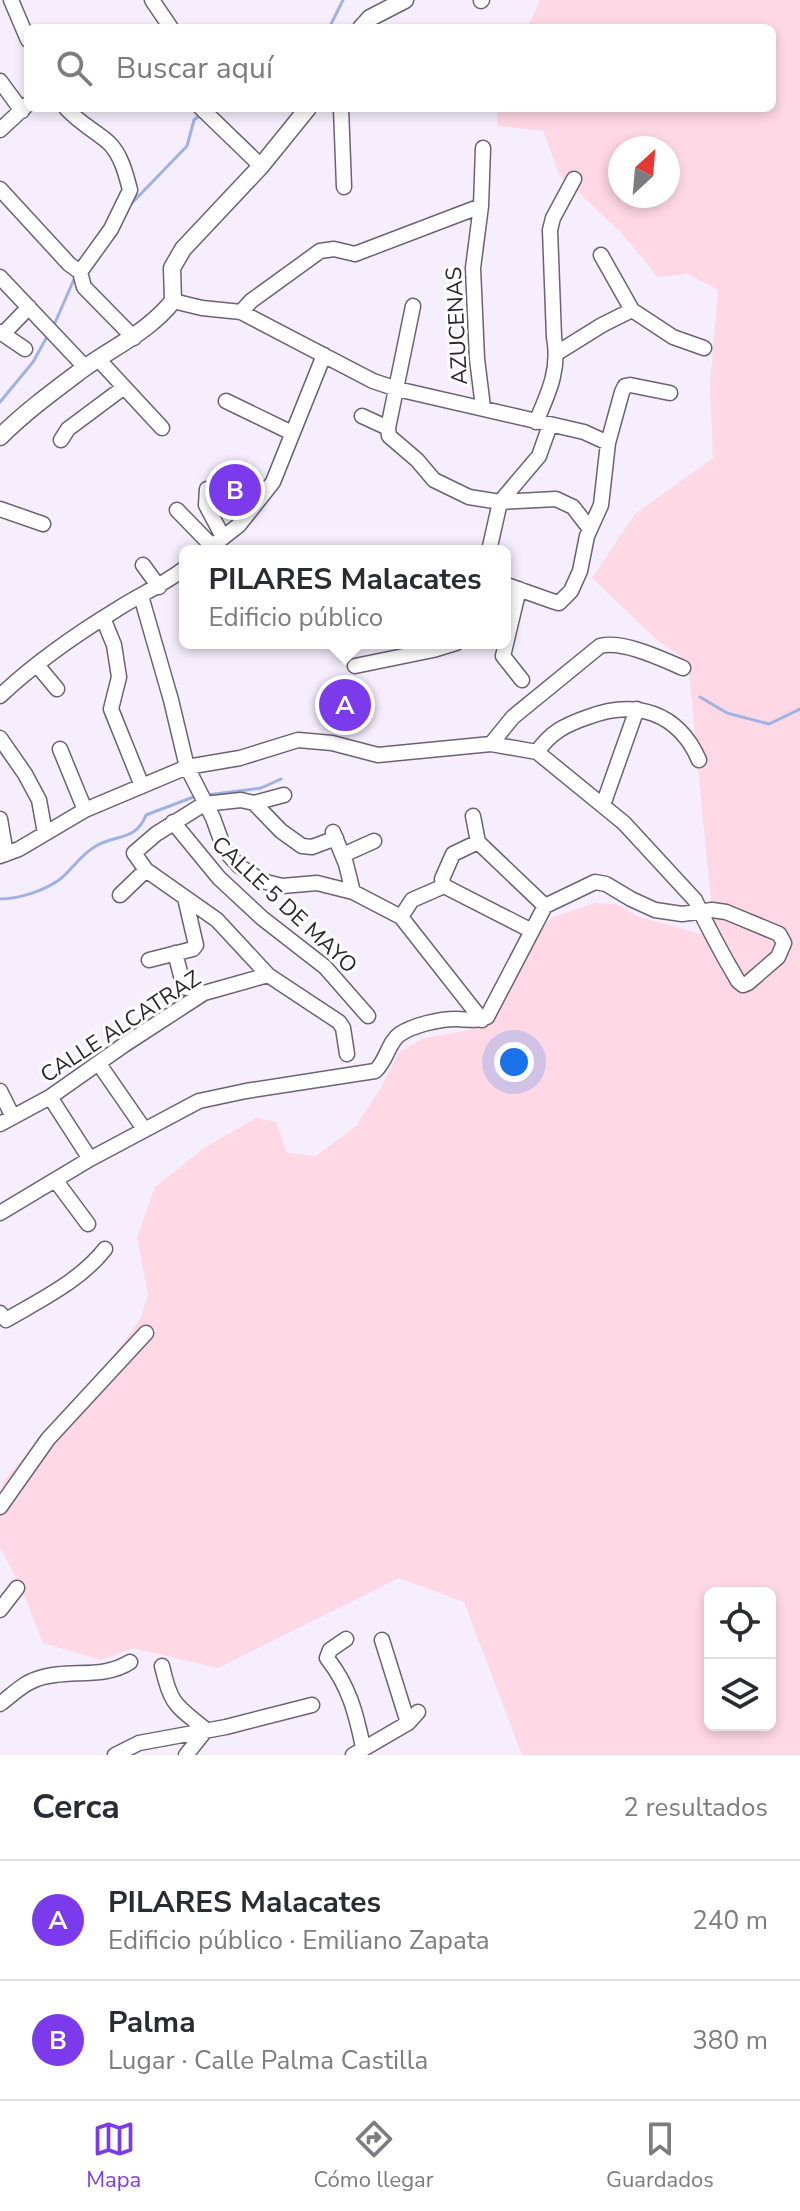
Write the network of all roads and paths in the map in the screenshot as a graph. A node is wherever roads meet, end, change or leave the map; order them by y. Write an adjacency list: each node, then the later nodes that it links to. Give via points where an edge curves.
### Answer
1 (11, 0): 6 (street)
2 (152, 0): 4 (street)
3 (405, 0): 5 (street)
4 (168, 24)
5 (365, 24)
6 (24, 31)
7 (0, 81): 8 (street)
8 (24, 107)
9 (24, 109): 14 (street)
10 (70, 112): 22 (street, via 109,143 130,190 111,229)
11 (305, 112): 16 (street)
12 (341, 112): 18 (street)
13 (205, 113): 16 (street)
14 (0, 130)
15 (483, 148): 20 (street, AZUCENAS)
16 (261, 166): 24 (street, via 183,249 172,268)
17 (574, 179): 33 (street, via 550,230)
18 (344, 187)
19 (0, 189): 22 (street)
20 (481, 206): 28 (street, via 355,254 320,251); 40 (street, AZUCENAS, via 473,268)
21 (601, 255): 27 (street)
22 (77, 270): 30 (street, via 84,287)
23 (0, 277): 26 (street)
24 (173, 301): 28 (street); 30 (street)
25 (413, 306): 37 (street)
26 (29, 307): 29 (street); 35 (street)
27 (632, 310): 31 (street, via 673,337); 33 (street)
28 (241, 312): 34 (street)
29 (2, 333): 32 (street)
30 (134, 338): 35 (street)
31 (704, 348)
32 (25, 349)
33 (557, 353): 42 (street)
34 (324, 355): 37 (street); 46 (street)
35 (92, 364): 36 (street); 45 (street)
36 (123, 388): 43 (street); 47 (street)
37 (397, 389): 40 (street); 44 (street)
38 (670, 393): 48 (street, via 625,386)
39 (226, 401): 46 (street)
40 (483, 407): 42 (street)
41 (362, 416): 44 (street)
42 (543, 424): 48 (street); 50 (street, via 539,456)
43 (162, 428)
44 (388, 428): 50 (street, via 394,442 434,480 469,497)
45 (3, 429)
46 (292, 433): 55 (street, via 273,482 239,525)
47 (61, 440)
48 (608, 443): 54 (street, via 601,505)
49 (207, 489): 55 (street)
50 (500, 502): 54 (street, via 556,499 573,507); 56 (street)
51 (0, 509): 53 (street)
52 (177, 510): 55 (street)
53 (43, 524)
54 (590, 529): 60 (street, via 580,571 565,600 559,603)
55 (214, 545)
56 (490, 545)
57 (143, 565): 59 (street)
58 (179, 572): 59 (street)
59 (159, 587): 61 (street)
60 (513, 587)
61 (141, 596): 62 (street); 77 (street)
62 (103, 618): 65 (street); 78 (street, via 119,677 111,709)
63 (436, 649): 66 (street)
64 (504, 649): 68 (street, via 503,656)
65 (37, 665): 69 (street); 70 (street)
66 (355, 666)
67 (683, 668): 73 (street, via 653,655 600,646 522,709)
68 (522, 680)
69 (57, 689)
70 (0, 696)
71 (637, 709): 75 (street, via 569,724 547,737); 76 (street, via 681,730); 82 (street)
72 (0, 738): 87 (street, via 39,800)
73 (491, 744): 75 (street); 77 (street, via 378,755 298,740)
74 (60, 749): 83 (street)
75 (537, 752): 82 (street)
76 (699, 760)
77 (187, 767): 78 (street); 80 (street)
78 (142, 786): 83 (street)
79 (284, 795): 81 (street)
80 (201, 798): 81 (street); 86 (street); 94 (street, via 225,851 239,866 272,885 317,883)
81 (254, 803): 91 (street, via 307,848 335,835)
82 (603, 805): 98 (street, via 681,884)
83 (85, 810): 87 (street)
84 (473, 816): 89 (street)
85 (0, 819): 90 (street)
86 (173, 822): 92 (street, via 134,853); 105 (street, CALLE 5 DE MAYO, via 219,878 325,967)
87 (45, 833): 90 (street)
88 (374, 841): 91 (street)
89 (478, 842): 93 (street, via 453,854); 97 (street)
90 (3, 855)
91 (343, 855): 94 (street)
92 (146, 870): 95 (street); 96 (street)
93 (444, 886): 99 (street, via 412,900); 100 (street)
94 (353, 892): 99 (street)
95 (120, 895)
96 (185, 898): 101 (street, via 196,945 189,952); 103 (street, via 217,920)
97 (545, 906): 98 (street, via 595,882 655,910); 100 (street)
98 (700, 911): 98 (street, via 743,985 778,957 784,943 779,934 726,912)
99 (401, 917): 106 (street)
100 (532, 931): 106 (street)
101 (175, 953): 102 (street); 104 (street, via 184,987)
102 (149, 960)
103 (268, 975): 104 (street, CALLE ALCATRAZ); 107 (street, via 339,1022)
104 (204, 993): 108 (street, CALLE ALCATRAZ)
105 (368, 1016)
106 (482, 1020): 112 (street, via 415,1027 395,1039 375,1071 199,1101)
107 (347, 1054)
108 (99, 1064): 110 (street, CALLE ALCATRAZ); 112 (street)
109 (0, 1091): 111 (street)
110 (50, 1097): 111 (street, CALLE ALCATRAZ); 113 (street)
111 (6, 1121)
112 (144, 1129): 113 (street)
113 (90, 1159): 114 (street)
114 (56, 1181): 115 (street); 116 (street)
115 (0, 1213)
116 (88, 1224)
117 (105, 1249): 118 (street, via 57,1290)
118 (3, 1317)
119 (146, 1333): 120 (street, via 48,1439)
120 (0, 1507)
121 (17, 1588): 122 (street)
122 (0, 1610)
123 (346, 1639): 130 (street, via 327,1658 343,1677 356,1714)
124 (382, 1640): 130 (street, via 413,1717)
125 (130, 1662): 127 (street, via 117,1670 41,1677)
126 (162, 1666): 129 (street, via 168,1695)
127 (0, 1704)
128 (312, 1705): 129 (street)
129 (206, 1730): 131 (street, via 139,1743); 132 (street)
130 (358, 1751)
131 (115, 1755)
132 (186, 1755)

